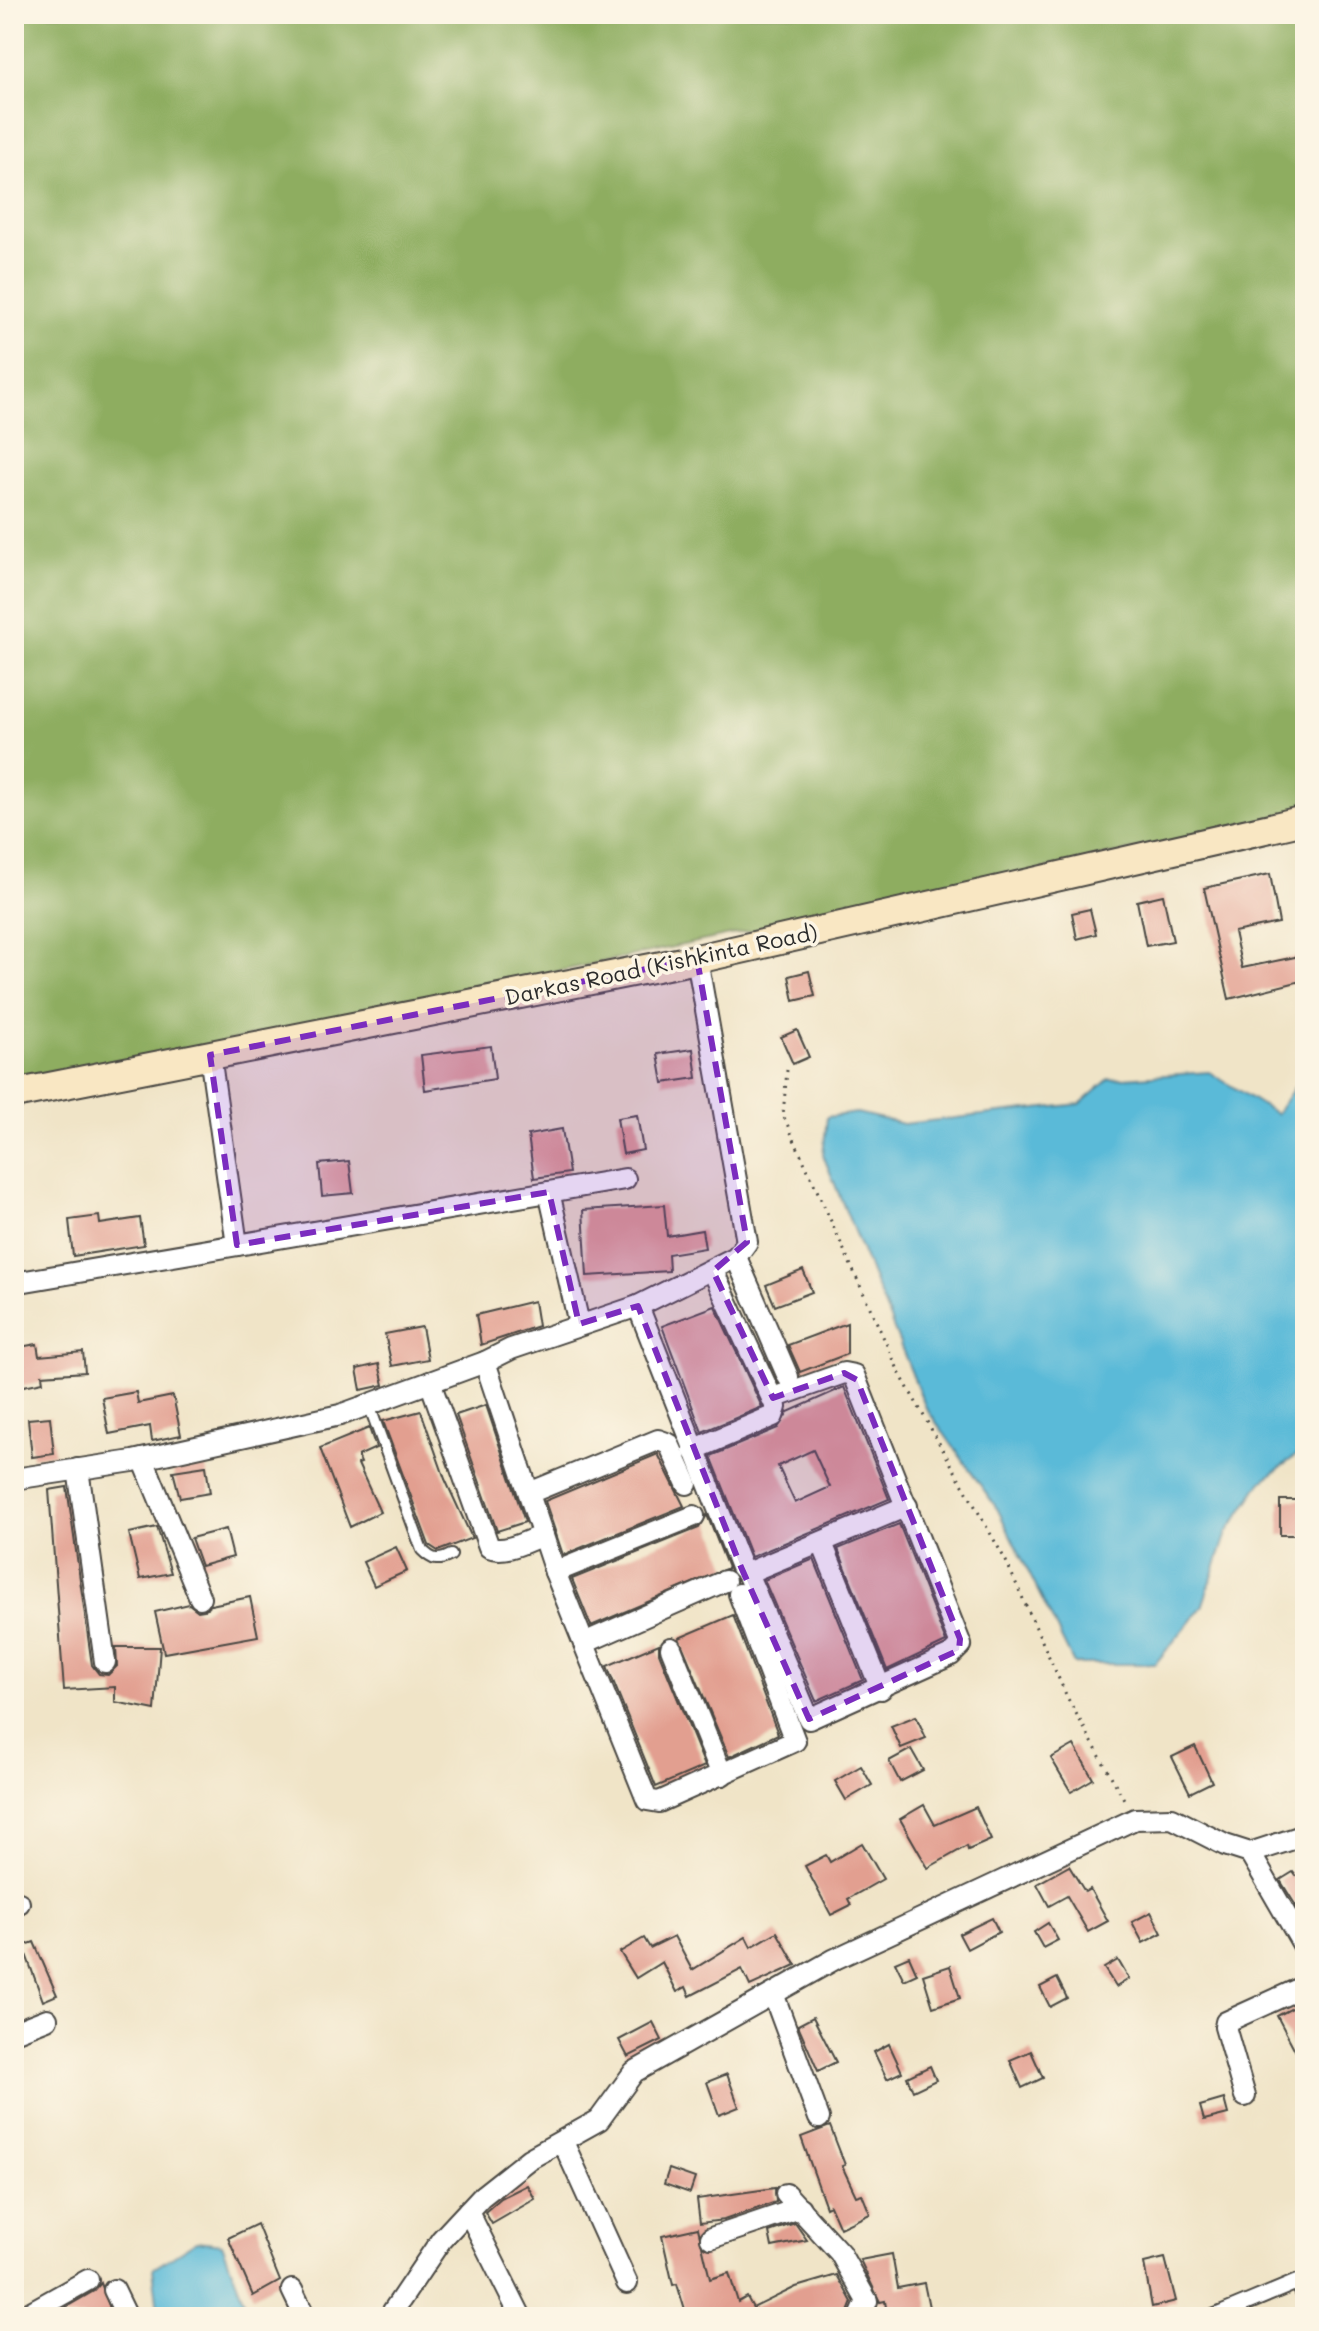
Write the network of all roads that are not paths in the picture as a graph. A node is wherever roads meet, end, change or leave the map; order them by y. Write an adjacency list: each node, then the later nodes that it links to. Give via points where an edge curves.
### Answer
1 (1305, 820): 2 (main road, Darkas Road (Kishkinta Road))
2 (697, 959): 3 (main road, Darkas Road (Kishkinta Road)); 8 (street, via 747,1242)
3 (210, 1055): 4 (main road, Darkas Road (Kishkinta Road)); 7 (street)
4 (14, 1094)
5 (625, 1179): 6 (street)
6 (549, 1192): 7 (street); 12 (street)
7 (237, 1245): 10 (street)
8 (736, 1257): 9 (street); 14 (street)
9 (713, 1271): 11 (street); 16 (street)
10 (14, 1283)
11 (638, 1306): 12 (street); 18 (street)
12 (579, 1324): 13 (street)
13 (485, 1362): 15 (street); 23 (street)
14 (788, 1377)
15 (430, 1382): 17 (street); 26 (street, via 489,1547 497,1550)
16 (773, 1398): 18 (street, via 773,1416); 24 (street, via 844,1373 854,1375)
17 (369, 1405): 19 (street); 28 (lane, via 422,1550 440,1561)
18 (693, 1450): 30 (street)
19 (143, 1459): 20 (street); 31 (street)
20 (78, 1469): 21 (street); 34 (street)
21 (14, 1479)
22 (687, 1484): 23 (street, via 669,1444 658,1440)
23 (529, 1493): 26 (street)
24 (907, 1506): 27 (street); 35 (street, via 961,1645)
25 (694, 1516): 29 (street)
26 (543, 1535): 29 (street)
27 (822, 1543): 30 (street); 35 (street)
28 (451, 1555)
29 (555, 1572): 32 (street)
30 (747, 1573): 35 (street, via 809,1719)
31 (200, 1598)
32 (584, 1643): 36 (street, via 647,1800 659,1802); 36 (street, via 732,1588 795,1737 786,1747)
33 (671, 1648): 36 (street)
34 (105, 1662)
35 (881, 1689)
36 (722, 1775)
37 (1305, 1835): 38 (street)
38 (1250, 1853): 39 (street); 41 (street, via 1172,1818 1135,1819 835,1959)
39 (1305, 1948)
40 (1305, 1986): 44 (street, via 1226,2022)
41 (774, 1996): 45 (street); 46 (street, via 634,2072 599,2120)
42 (47, 2019): 43 (street)
43 (14, 2032)
44 (1245, 2096)
45 (819, 2118)
46 (563, 2142): 47 (street, via 509,2173); 50 (street)
47 (468, 2211): 57 (street, via 441,2240); 58 (street)
48 (711, 2238): 59 (street, via 793,2201 840,2253 867,2301)
49 (88, 2280): 54 (street)
50 (627, 2283)
51 (114, 2290): 55 (street)
52 (292, 2290): 56 (street)
53 (1305, 2296): 60 (street, via 1297,2282)
54 (22, 2317)
55 (127, 2317)
56 (305, 2317)
57 (389, 2317)
58 (521, 2317)
59 (859, 2317)
60 (1213, 2317)

